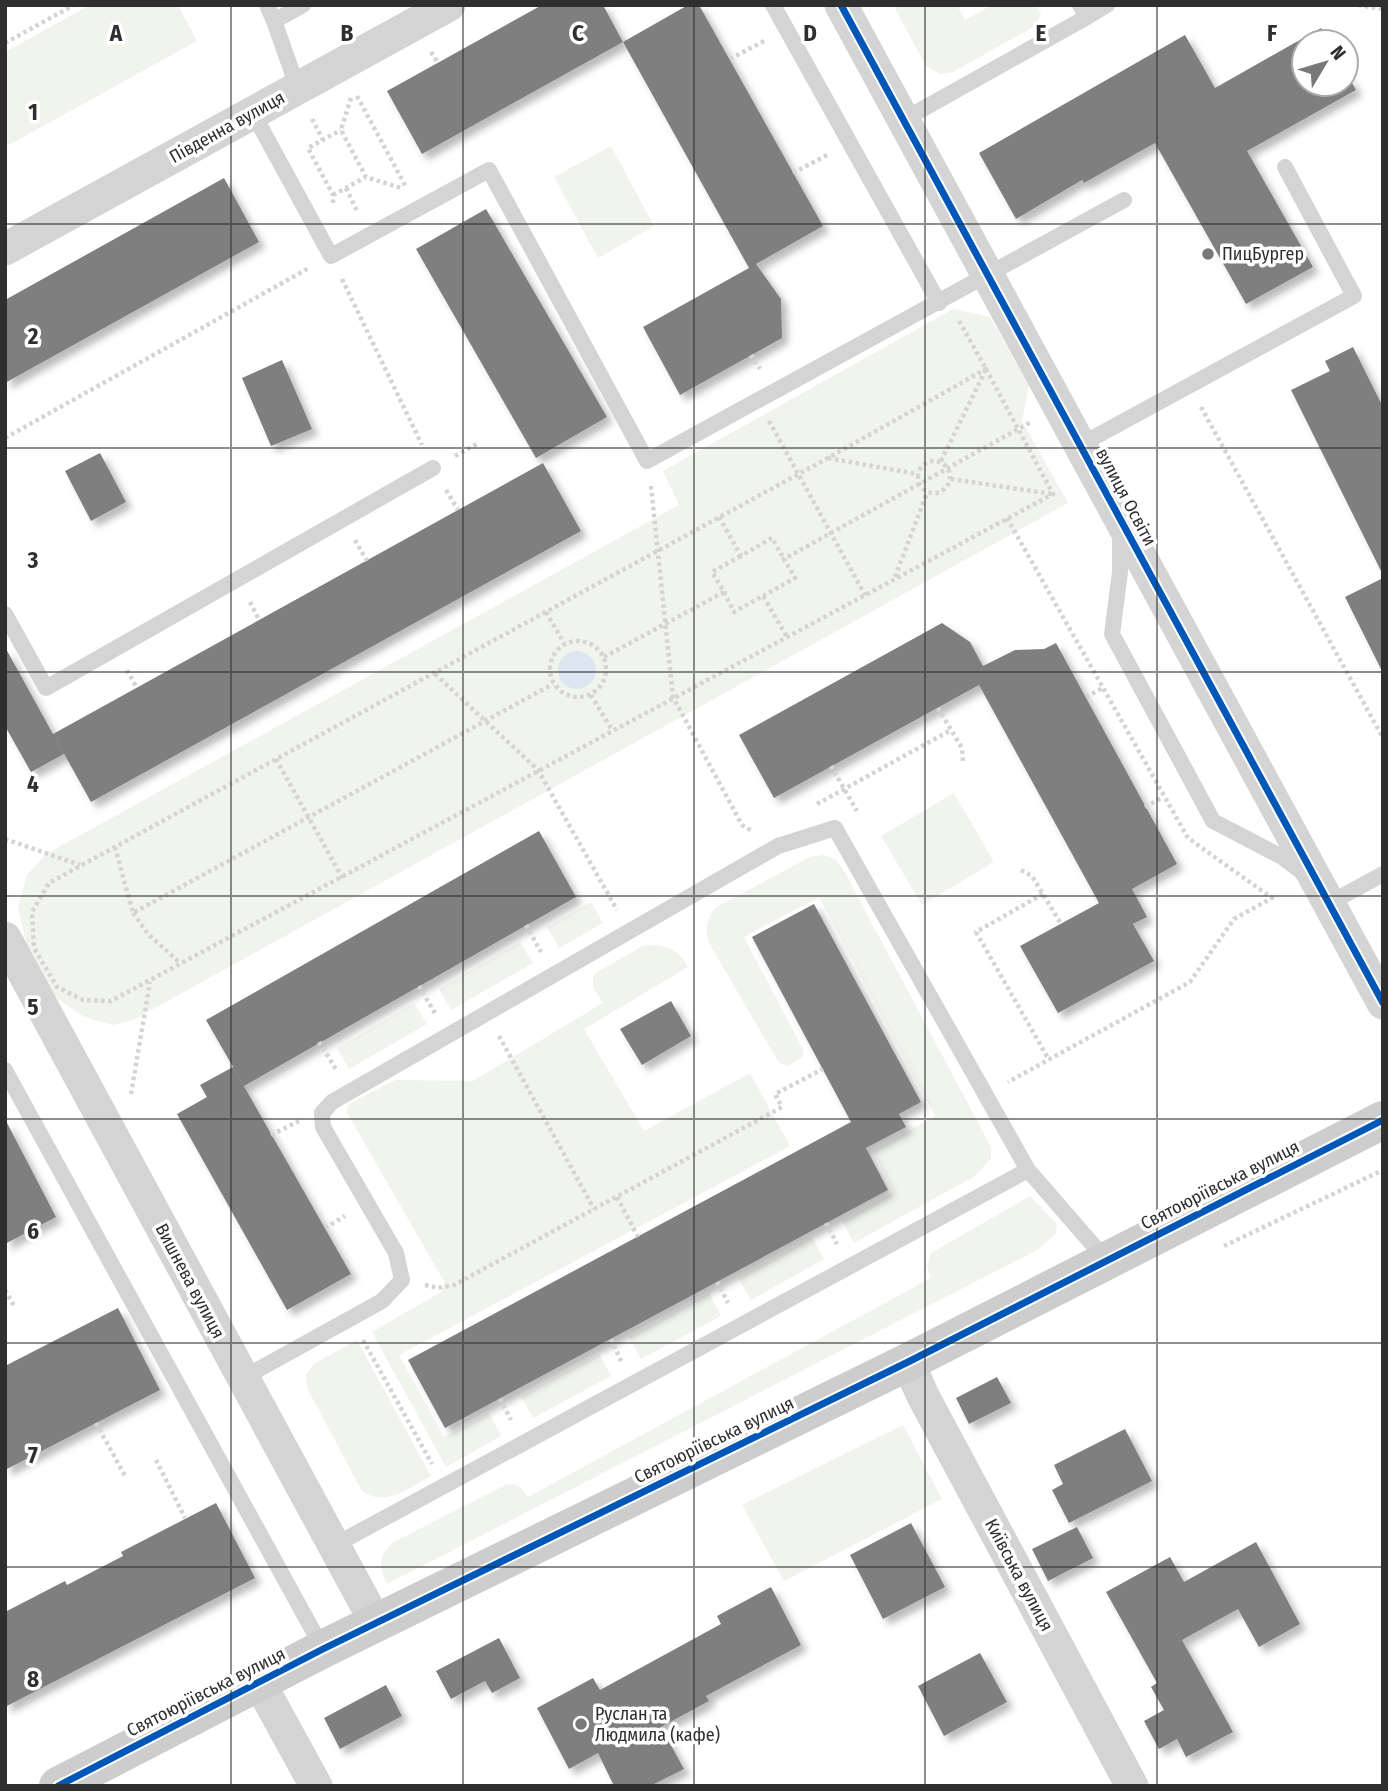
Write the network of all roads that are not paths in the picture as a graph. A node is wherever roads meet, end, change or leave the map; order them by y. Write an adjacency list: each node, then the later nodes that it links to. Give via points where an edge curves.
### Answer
1 (267, 5): 8 (lane)
2 (303, 5): 8 (lane)
3 (449, 5): 9 (street, Південна вулиця)
4 (774, 5): 16 (lane)
5 (841, 5): 11 (street, вулиця Освіти)
6 (1107, 5): 7 (lane)
7 (1084, 11): 11 (lane)
8 (274, 21): 9 (lane)
9 (298, 89): 10 (street, Південна вулиця)
10 (253, 113): 14 (street, Південна вулиця); 16 (lane, via 331,256 489,170 647,461)
11 (904, 120): 15 (street, вулиця Освіти)
12 (1285, 167): 17 (lane, via 1354,296)
13 (1124, 200): 15 (lane)
14 (5, 249)
15 (988, 277): 16 (lane); 17 (street, вулиця Освіти)
16 (943, 301)
17 (1080, 445): 19 (street, вулиця Освіти)
18 (433, 468): 20 (lane, via 46,688)
19 (1119, 518): 22 (street, вулиця Освіти); 22 (lane, via 1121,572 1112,634 1213,821 1282,857)
20 (5, 614)
21 (1383, 874): 22 (lane)
22 (1324, 895): 24 (street, вулиця Освіти)
23 (5, 938): 30 (street, Вишнева вулиця)
24 (1383, 1003)
25 (5, 1070): 33 (lane)
26 (1383, 1120): 28 (street, Святоюріївська вулиця)
27 (1028, 1170): 28 (lane); 30 (lane, via 835,828 778,846 332,1101 322,1113 323,1128 396,1252 402,1280 382,1301 352,1320); 31 (lane)
28 (1107, 1261): 29 (street, Святоюріївська вулиця)
29 (908, 1362): 32 (street, Святоюріївська вулиця); 37 (street, Київська вулиця)
30 (243, 1378): 31 (street, Вишнева вулиця)
31 (333, 1546): 32 (street, Вишнева вулиця)
32 (376, 1623): 33 (street, Святоюріївська вулиця)
33 (323, 1649): 34 (street, Святоюріївська вулиця)
34 (259, 1682): 35 (street, Святоюріївська вулиця); 36 (street)
35 (58, 1786)
36 (316, 1786)
37 (1132, 1786)

